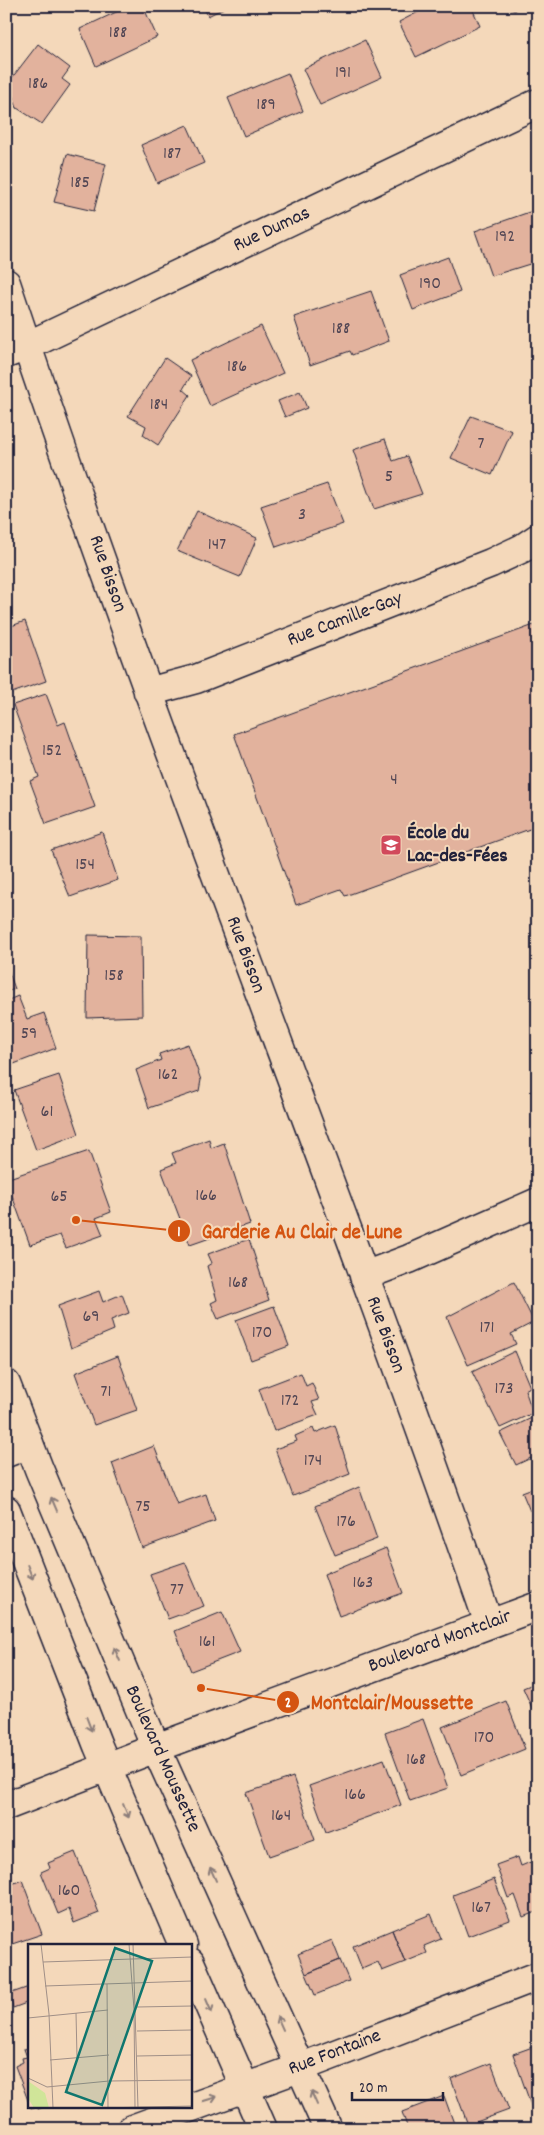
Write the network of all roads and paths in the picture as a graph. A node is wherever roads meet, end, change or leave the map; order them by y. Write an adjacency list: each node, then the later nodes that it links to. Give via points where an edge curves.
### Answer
1 (538, 103): 3 (street, Rue Dumas)
2 (6, 283): 3 (street, Rue Bisson)
3 (17, 350): 5 (street, Rue Bisson)
4 (538, 538): 5 (street, Rue Camille-Gay, via 491,563 196,679)
5 (148, 692): 7 (street, Rue Bisson)
6 (538, 1202): 7 (street)
7 (364, 1276): 12 (street, Rue Bisson)
8 (6, 1384): 9 (street, Boulevard Moussette)
9 (18, 1448): 13 (street, Boulevard Moussette, one-way to 9)
10 (6, 1510): 14 (street, one-way to 14)
11 (538, 1606): 12 (street, Boulevard Montclair)
12 (489, 1624): 13 (street, Boulevard Montclair)
13 (156, 1748): 14 (street, Boulevard Montclair); 19 (street, Boulevard Moussette, one-way to 13)
14 (106, 1766): 15 (street, Boulevard Montclair); 16 (street, one-way to 16)
15 (6, 1806)
16 (183, 1944)
17 (191, 1964): 20 (street, one-way to 20)
18 (538, 1976): 19 (street, Rue Fontaine)
19 (299, 2068): 20 (street, Rue Fontaine); 25 (street, Boulevard Moussette, one-way to 19)
20 (244, 2087): 21 (street, Rue Fontaine, one-way to 20); 24 (street)
21 (191, 2107)
22 (188, 2108): 23 (street, Rue Fontaine, one-way to 22)
23 (132, 2129)
24 (263, 2129)
25 (328, 2129)

